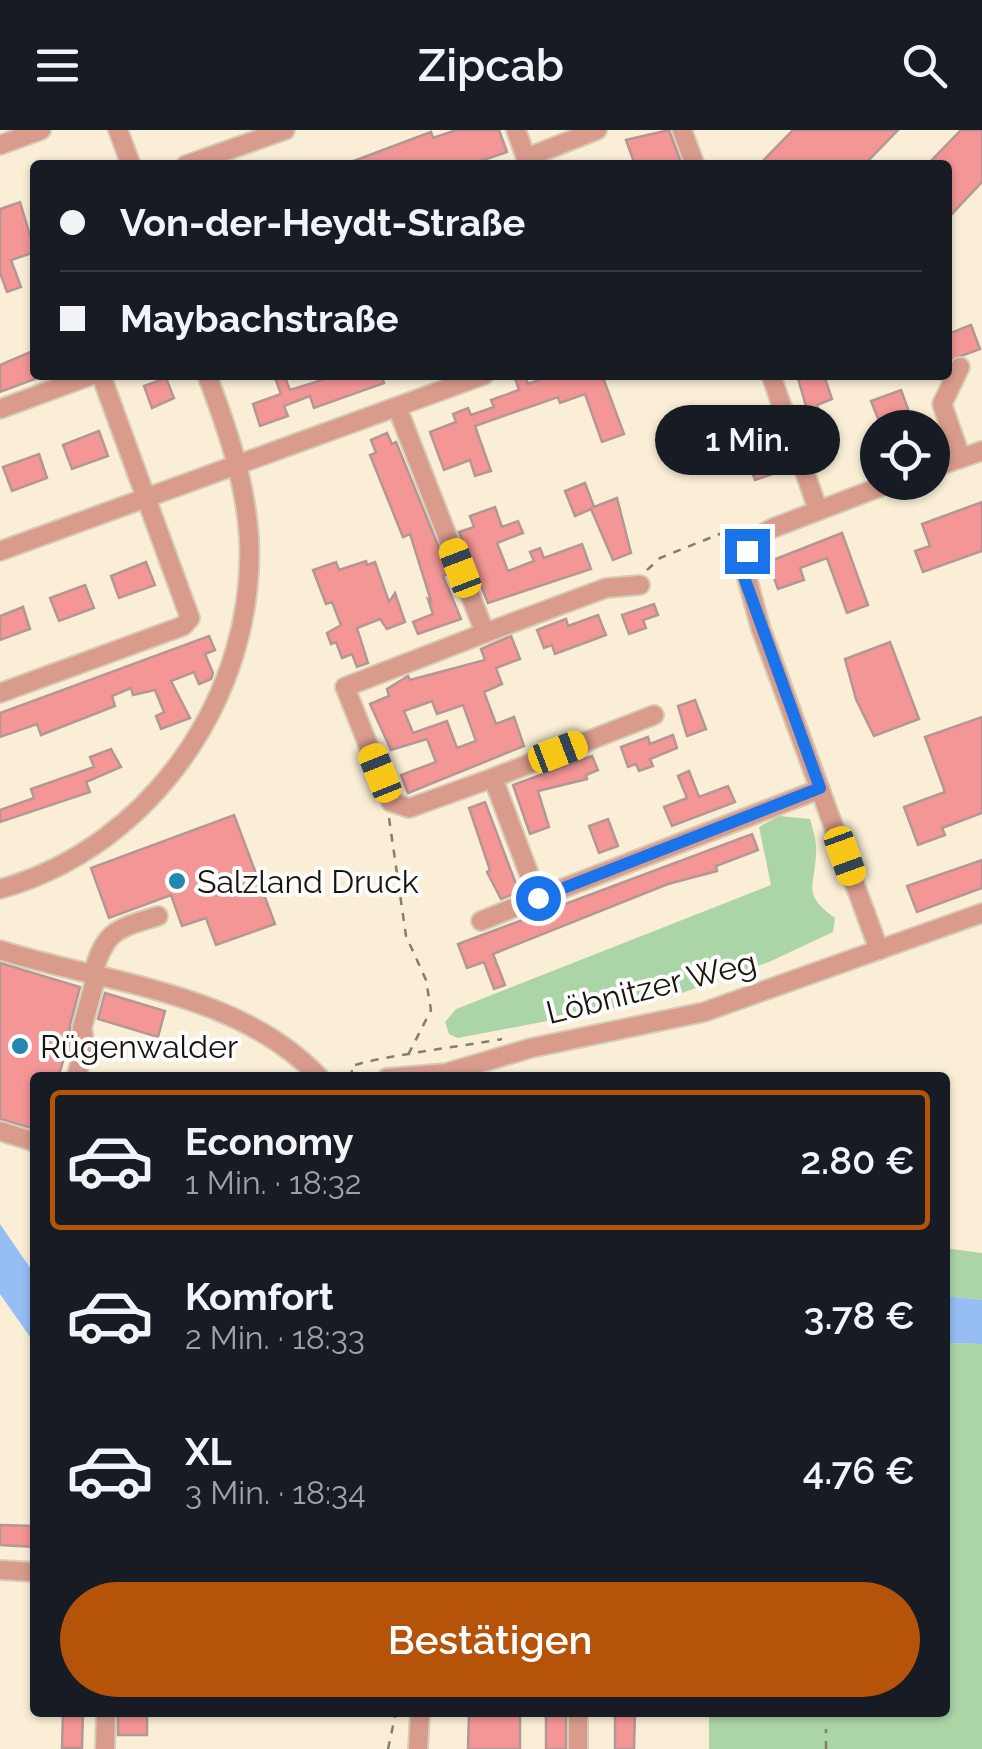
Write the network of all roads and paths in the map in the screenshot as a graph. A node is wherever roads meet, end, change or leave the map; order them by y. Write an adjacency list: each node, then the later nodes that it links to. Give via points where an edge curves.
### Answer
1 (41, 130): 7 (street)
2 (118, 130): 8 (street)
3 (285, 130): 9 (street)
4 (516, 130): 10 (street)
5 (597, 130): 11 (street)
6 (682, 130): 12 (street)
7 (0, 145)
8 (129, 160)
9 (200, 160)
10 (521, 160)
11 (529, 160)
12 (693, 160)
13 (960, 367): 22 (street, via 942,404)
14 (78, 380): 20 (street)
15 (94, 380): 26 (street)
16 (209, 380): 24 (street)
17 (470, 380): 19 (street)
18 (772, 380): 27 (street)
19 (397, 406): 24 (street); 31 (street)
20 (0, 409)
21 (982, 450): 22 (street)
22 (961, 458): 23 (street)
23 (950, 462)
24 (238, 465): 26 (street); 37 (street, via 247,591 235,651 208,718 168,778 123,824 52,870)
25 (860, 495): 27 (street)
26 (148, 497): 29 (street); 32 (street, via 189,622)
27 (818, 510): 28 (street)
28 (773, 528): 30 (path, via 767,518 756,519 660,558); 35 (street, via 747,551 744,577)
29 (0, 551)
30 (642, 579): 31 (street)
31 (485, 633): 36 (street, via 345,687)
32 (0, 693)
33 (654, 715): 34 (street)
34 (493, 778): 36 (street, via 409,808); 38 (street)
35 (820, 788): 38 (street); 43 (street)
36 (391, 802): 46 (path, via 387,829 406,936 431,1010)
37 (0, 889)
38 (538, 898): 41 (street)
39 (982, 913): 43 (street, Löbnitzer Weg)
40 (158, 916): 44 (street, via 113,931)
41 (481, 921)
42 (0, 950): 44 (street)
43 (880, 950): 50 (street, Löbnitzer Weg, via 690,1016)
44 (95, 973): 47 (street); 48 (street, via 240,1019 280,1041)
45 (504, 1038): 46 (path)
46 (407, 1057): 49 (path, via 363,1060)
47 (78, 1072)
48 (314, 1072)
49 (351, 1072)
50 (446, 1072)
51 (0, 1131): 52 (street)
52 (30, 1140)
53 (0, 1570): 54 (street)
54 (30, 1572)
55 (106, 1717): 60 (street)
56 (395, 1717): 61 (path)
57 (420, 1717): 62 (street)
58 (578, 1717): 63 (street)
59 (826, 1729): 64 (path)
60 (105, 1749)
61 (388, 1749)
62 (418, 1749)
63 (578, 1749)
64 (826, 1749)

